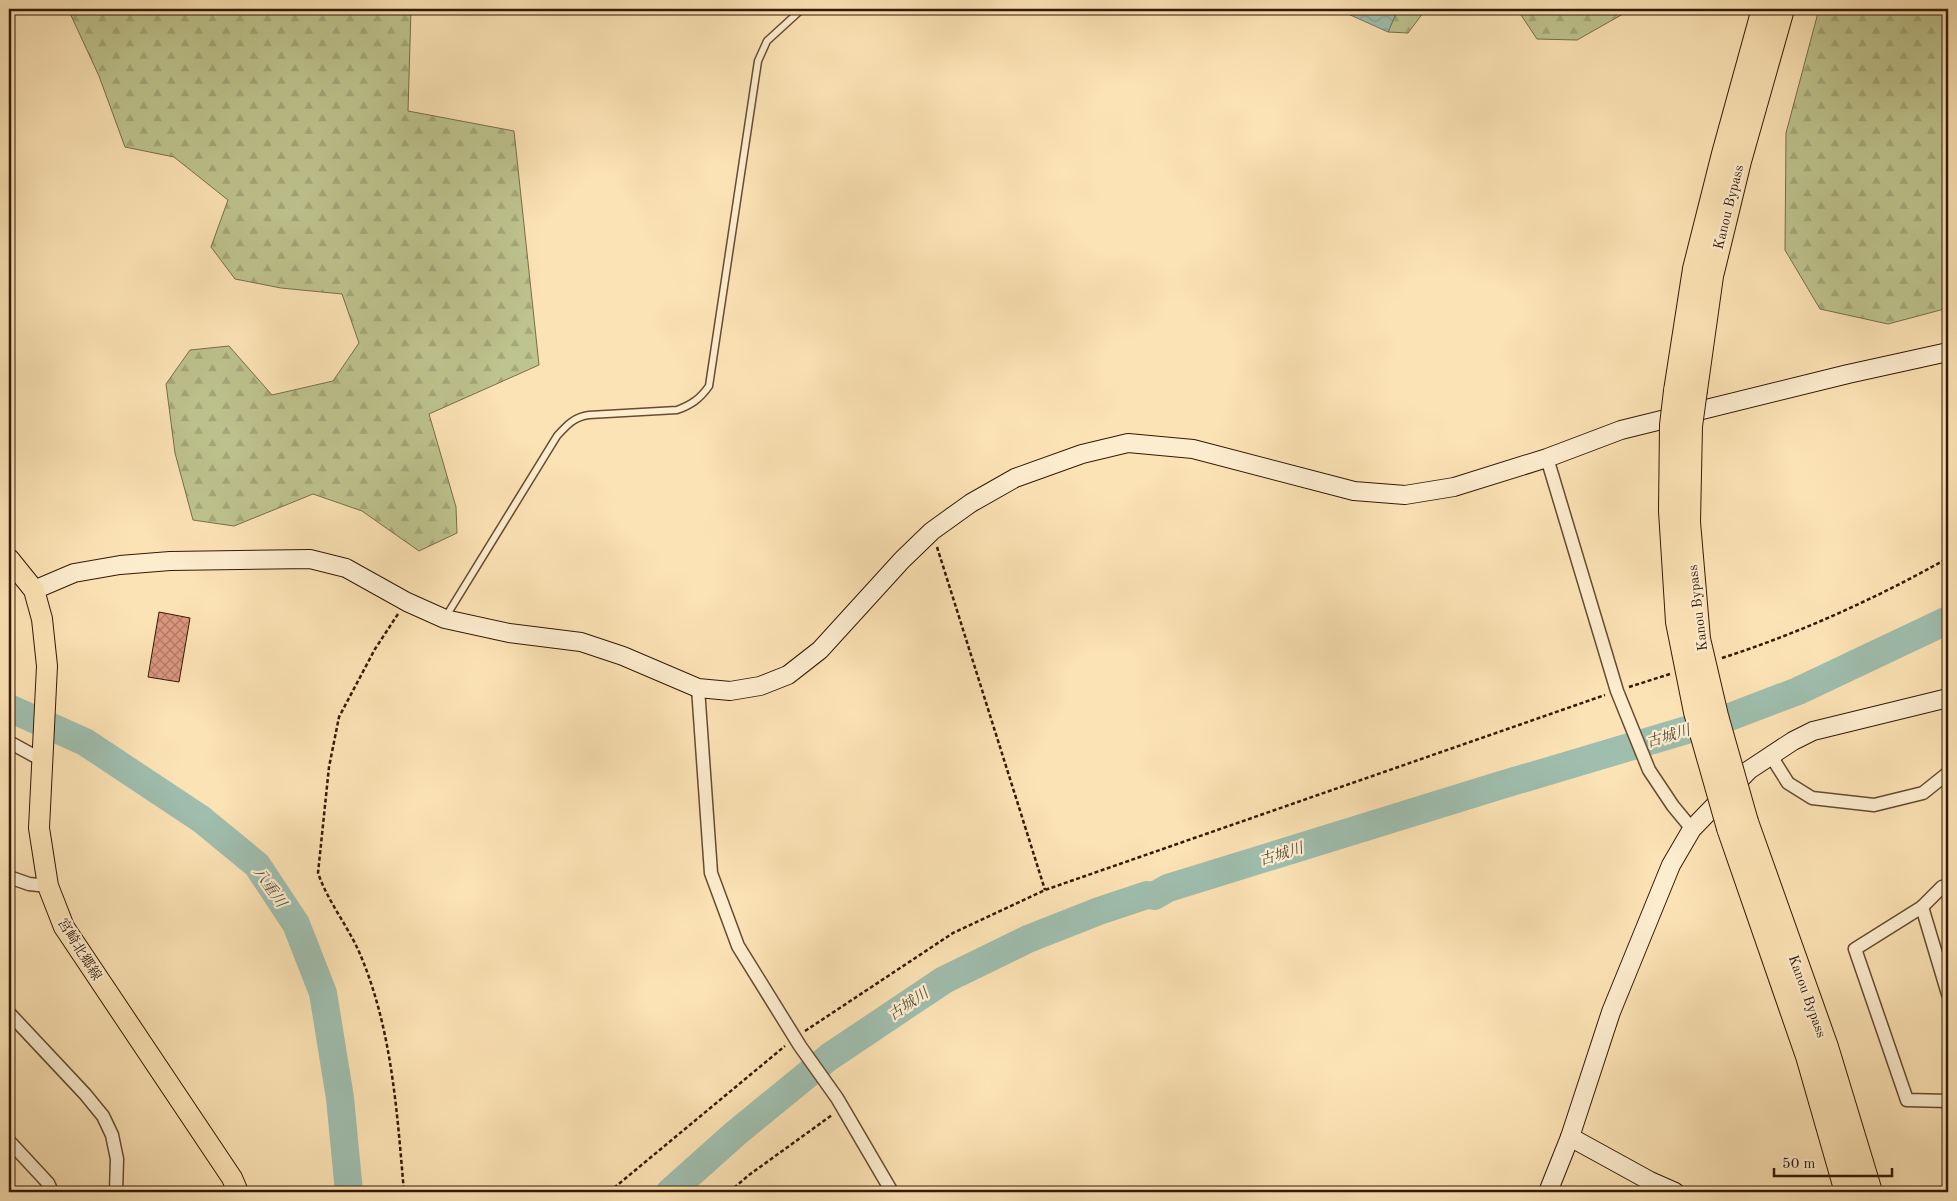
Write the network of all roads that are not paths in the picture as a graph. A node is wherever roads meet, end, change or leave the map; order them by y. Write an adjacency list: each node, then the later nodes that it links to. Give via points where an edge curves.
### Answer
1 (802, 9): 9 (lane, via 767,41 758,61 709,386 701,398 677,410 589,415 569,423 556,436)
2 (1764, 9): 5 (highway, Kanou Bypass, via 1695,269)
3 (1782, 9): 5 (highway, Kanou Bypass, via 1739,161)
4 (1948, 352): 6 (street, via 1621,430)
5 (1685, 391): 16 (highway, Kanou Bypass, bridge, via 1672,425 1671,511 1678,622 1696,712)
6 (1548, 458): 10 (street, via 1454,487 1405,495 1354,491 1194,449 1128,443 1082,454 1015,478 971,503 932,531 820,650 788,675 760,686 730,691); 17 (street, via 1617,691 1649,770 1672,806)
7 (9, 558): 8 (main road, 宮崎北郷線)
8 (34, 590): 9 (street, via 74,573 120,565 310,559 346,568); 14 (main road, 宮崎北郷線, via 42,619 47,666)
9 (445, 619): 10 (street, via 509,633 580,642 623,656)
10 (698, 688): 30 (street, via 711,873 738,946 840,1102)
11 (1948, 698): 13 (street, via 1812,731)
12 (9, 742): 14 (street)
13 (1771, 756): 15 (street, via 1788,783 1812,798 1874,805 1923,793); 17 (street, via 1750,770)
14 (42, 760): 20 (main road, 宮崎北郷線, via 39,828)
15 (1948, 773)
16 (1738, 825): 33 (highway, Kanou Bypass); 34 (highway, Kanou Bypass, via 1826,1047)
17 (1692, 829): 25 (street, via 1671,866 1611,1012)
18 (9, 877): 20 (street)
19 (1948, 885): 21 (street)
20 (48, 886): 29 (main road, 宮崎北郷線, via 64,927 232,1178)
21 (1922, 907): 22 (street); 24 (street, via 1855,949 1907,1100)
22 (1948, 994)
23 (9, 1013): 28 (street, via 103,1116 112,1135 117,1159)
24 (1948, 1101)
25 (1570, 1137): 31 (street); 32 (street)
26 (9, 1141): 27 (street, via 48,1183)
27 (52, 1192)
28 (116, 1192)
29 (238, 1192)
30 (892, 1192)
31 (1548, 1192)
32 (1675, 1192)
33 (1847, 1192)
34 (1870, 1192)

